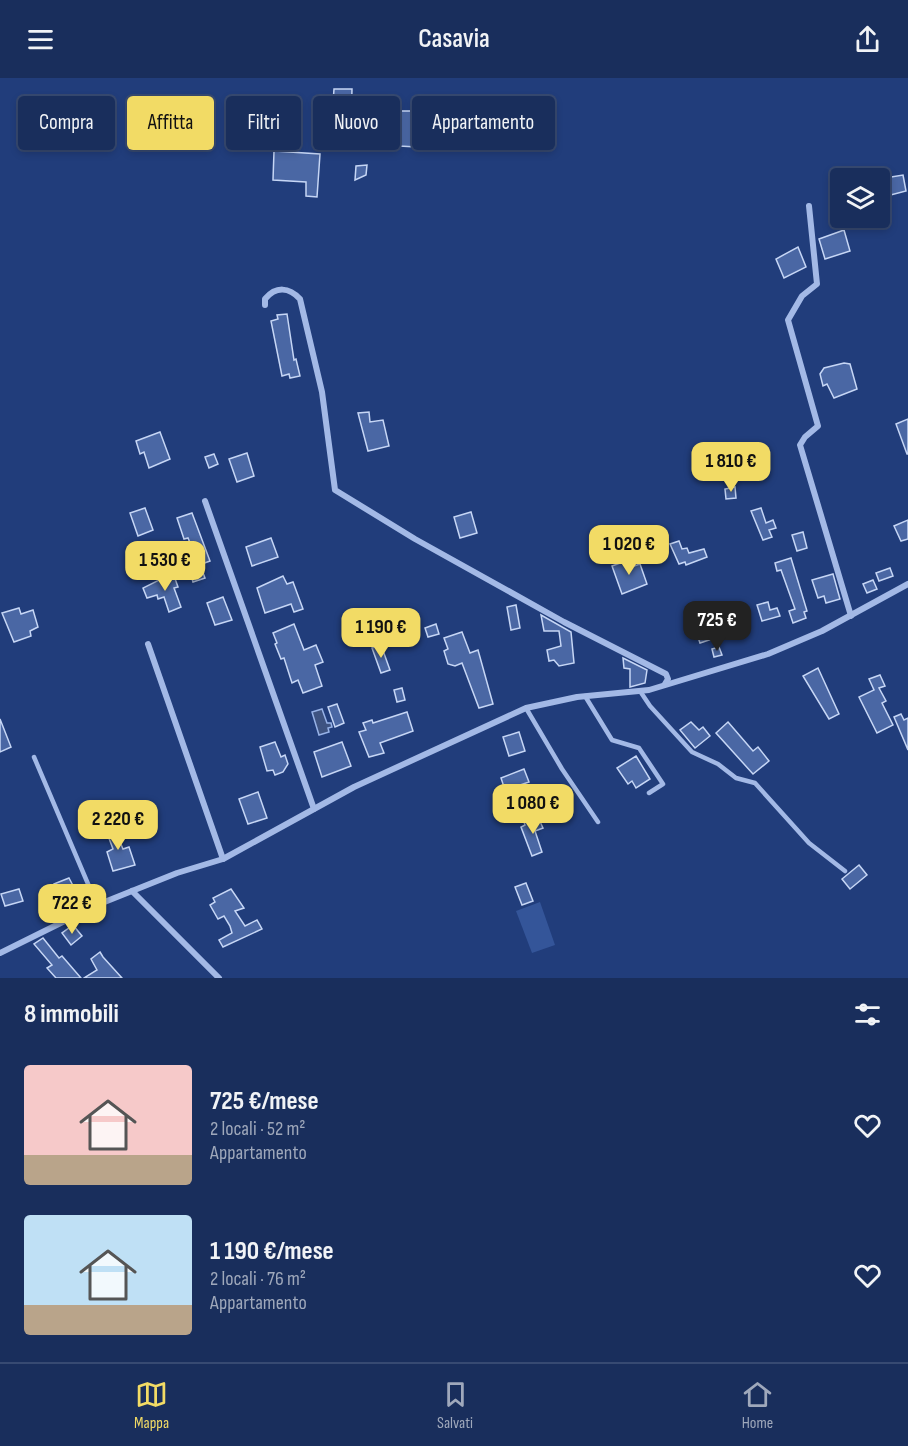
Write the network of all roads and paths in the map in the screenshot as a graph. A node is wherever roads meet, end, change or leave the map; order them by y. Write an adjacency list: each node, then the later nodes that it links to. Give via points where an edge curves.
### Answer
1 (809, 206): 5 (street, via 818,284 802,296 788,320 818,426 800,445)
2 (265, 305): 7 (street, via 265,298 272,291 282,289 293,291 300,299 322,392 334,490 564,622 666,674)
3 (205, 501): 13 (street)
4 (908, 584): 5 (street)
5 (851, 616): 7 (street, via 768,654)
6 (148, 644): 15 (street)
7 (665, 684): 8 (street)
8 (640, 691): 9 (street); 16 (lane, via 692,752 736,778 755,783 809,843)
9 (585, 696): 10 (street); 12 (lane, via 612,740 639,748 663,784)
10 (526, 708): 13 (street); 14 (lane)
11 (34, 757): 18 (lane)
12 (649, 793)
13 (314, 809): 15 (street)
14 (598, 822)
15 (223, 859): 17 (street)
16 (845, 871)
17 (132, 891): 18 (street); 20 (street)
18 (97, 906): 19 (street)
19 (0, 953)
20 (219, 978)

